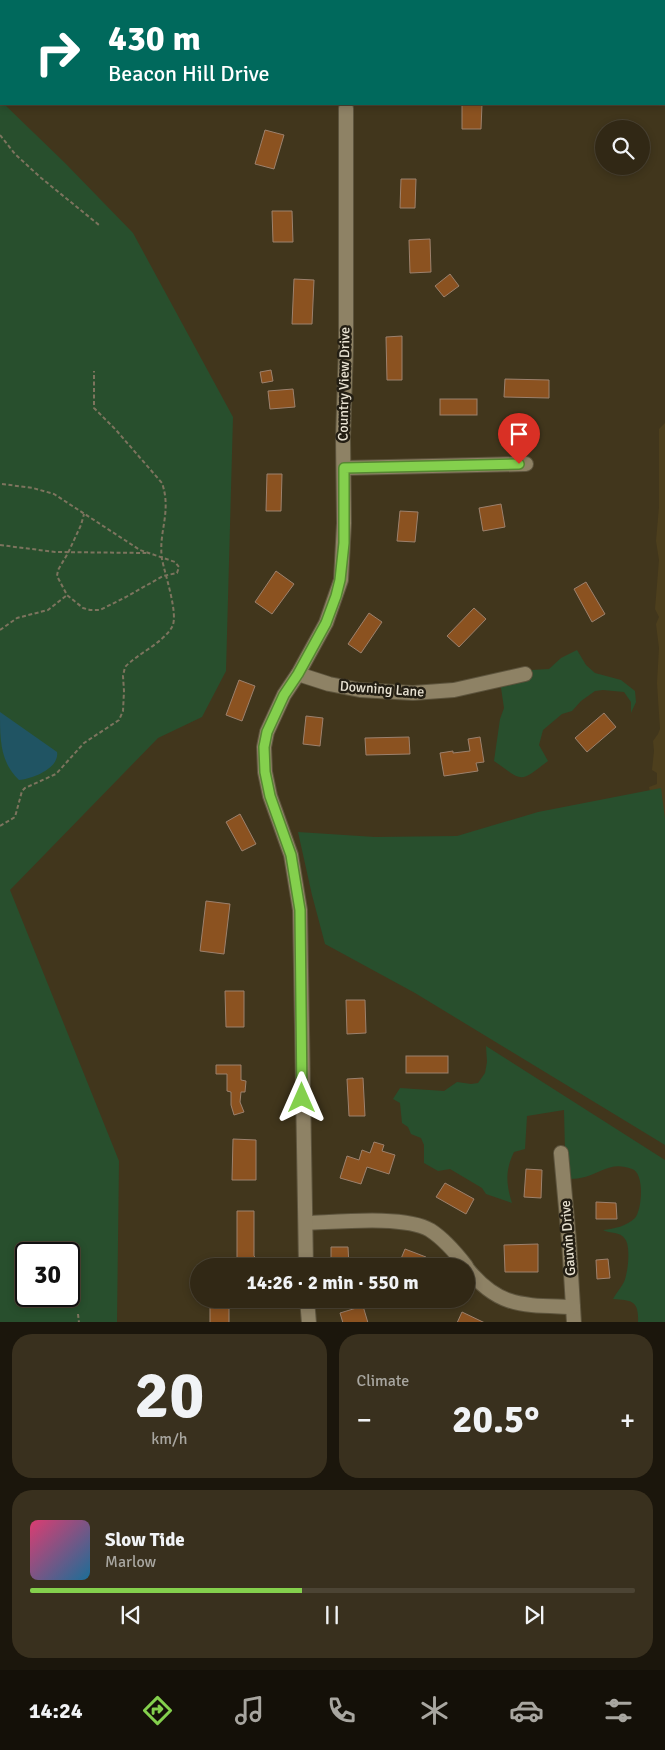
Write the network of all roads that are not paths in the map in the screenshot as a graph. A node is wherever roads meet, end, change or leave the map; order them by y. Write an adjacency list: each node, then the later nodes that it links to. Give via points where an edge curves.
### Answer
1 (346, 108): 3 (street, Country View Drive)
2 (526, 464): 3 (street)
3 (344, 468): 4 (street, Country View Drive, via 340,580 326,623)
4 (298, 674): 5 (street, Downing Lane, via 360,690 413,693 454,690); 7 (street, Country View Drive, via 267,732 263,760 270,796 291,855 300,910)
5 (525, 674)
6 (561, 1153): 12 (street, Gauvin Drive)
7 (306, 1223): 8 (street, Country View Drive); 9 (street, via 360,1221 415,1225 440,1237)
8 (306, 1258)
9 (458, 1258)
10 (475, 1276): 12 (street, via 504,1300)
11 (308, 1308): 13 (street)
12 (573, 1308): 14 (street, Gauvin Drive)
13 (309, 1322)
14 (574, 1322)

